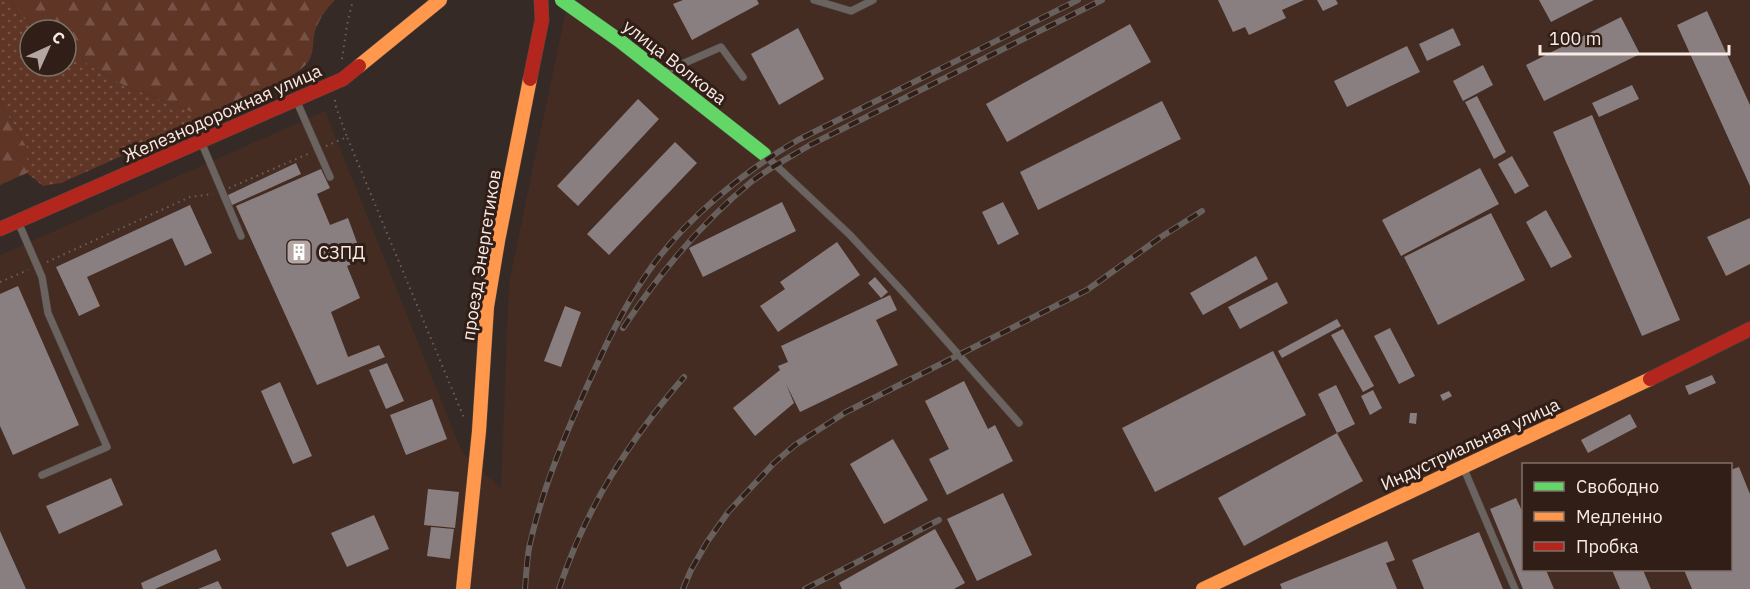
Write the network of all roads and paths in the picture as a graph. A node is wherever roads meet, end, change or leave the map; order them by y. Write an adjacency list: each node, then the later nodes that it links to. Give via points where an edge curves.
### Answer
1 (440, 0): 8 (street, Железнодорожная улица, via 343,79)
2 (541, 0): 21 (street, проезд Энергетиков, via 542,20 488,307)
3 (562, 0): 6 (street, улица Волкова)
4 (814, 0): 5 (lane, via 851,11)
5 (873, 0)
6 (661, 74): 7 (lane, via 721,47); 11 (street, улица Волкова)
7 (743, 77)
8 (296, 100): 9 (street, Железнодорожная улица); 10 (lane)
9 (201, 142): 13 (lane); 14 (street, Железнодорожная улица)
10 (318, 150): 12 (lane); 13 (path); 21 (path, via 347,137 465,421)
11 (764, 154): 20 (lane, via 850,235)
12 (330, 177)
13 (222, 191): 16 (lane); 17 (path, via 190,197)
14 (18, 222): 15 (street, Железнодорожная улица); 17 (lane)
15 (0, 229)
16 (241, 236)
17 (37, 266): 18 (path); 23 (lane, via 48,313 107,447)
18 (0, 282)
19 (1750, 329): 22 (street, Индустриальная улица)
20 (1019, 423)
21 (479, 431): 24 (street, проезд Энергетиков)
22 (1463, 466): 25 (street, Индустриальная улица); 26 (lane)
23 (42, 475)
24 (463, 589)
25 (1203, 589)
26 (1515, 589)

